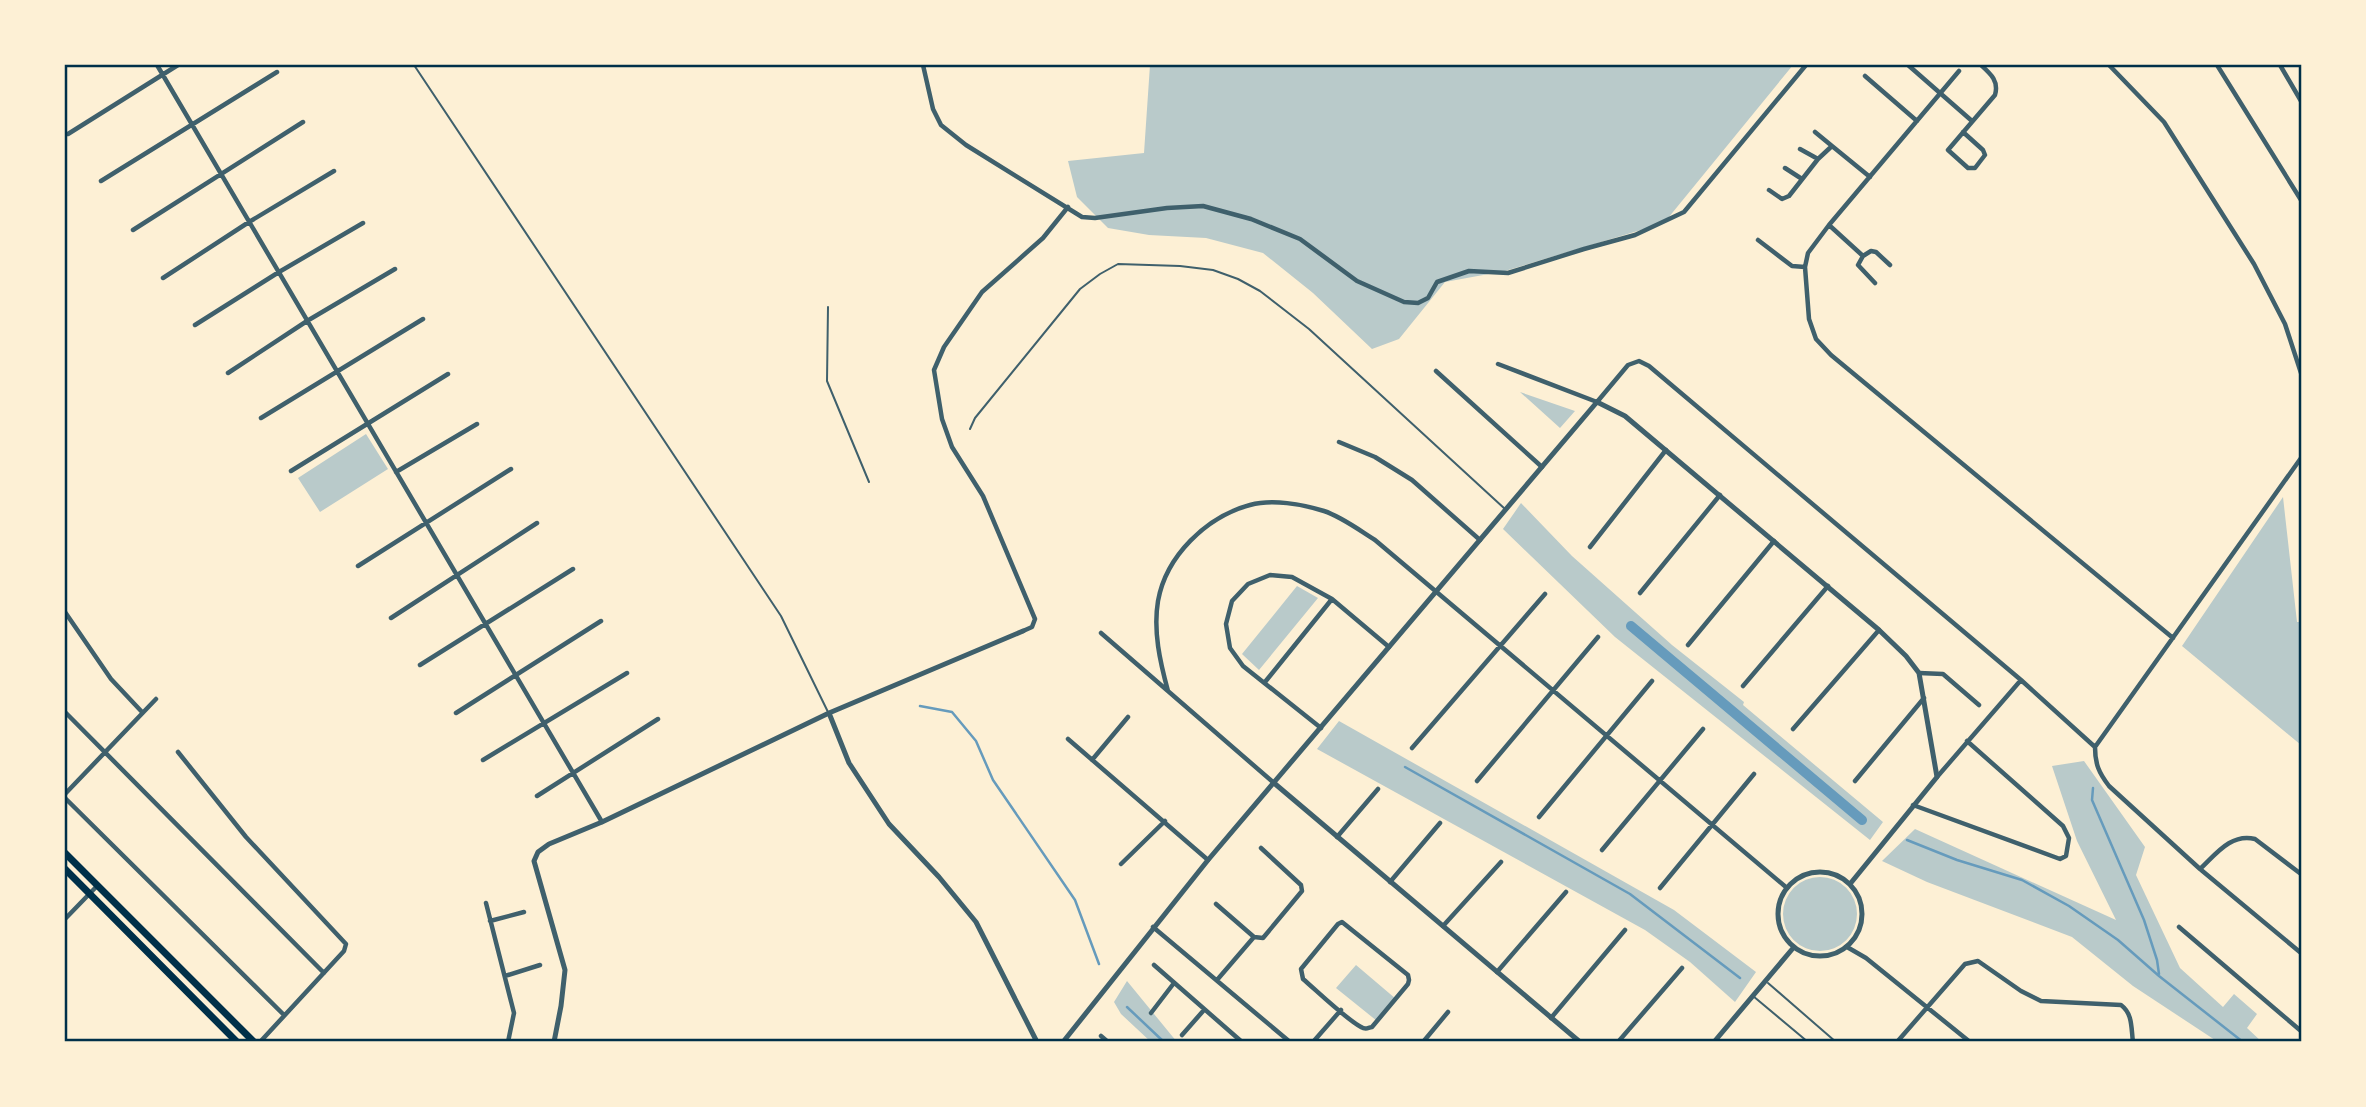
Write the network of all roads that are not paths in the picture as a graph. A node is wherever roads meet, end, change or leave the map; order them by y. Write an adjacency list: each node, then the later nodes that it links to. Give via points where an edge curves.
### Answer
1 (157, 65): 15 (street)
2 (178, 65): 15 (street)
3 (414, 65): 116 (lane, via 781,616)
4 (923, 65): 37 (street, via 941,125)
5 (1806, 65): 37 (street, via 1684,212 1635,235 1508,273 1469,271 1437,282 1428,298 1418,303 1404,302 1357,281 1300,239 1251,219 1203,206 1095,218 1082,217)
6 (1908, 65): 17 (street)
7 (1981, 65): 20 (street, via 1997,88)
8 (2109, 65): 13 (street)
9 (2122, 65): 13 (street)
10 (2217, 65): 36 (street)
11 (2280, 65): 18 (street)
12 (1959, 71): 17 (street)
13 (2116, 71): 58 (street, via 2164,122 2254,264 2285,324)
14 (278, 72): 22 (street)
15 (162, 75): 22 (street); 25 (street)
16 (1865, 76): 19 (street)
17 (1940, 93): 19 (street); 20 (street)
18 (2301, 101)
19 (1917, 121): 32 (street)
20 (1972, 121): 24 (street)
21 (303, 122): 31 (street)
22 (192, 124): 31 (street); 34 (street)
23 (1815, 132): 26 (street)
24 (1963, 132): 24 (street, via 1985,155 1975,168 1968,168 1948,150)
25 (68, 134)
26 (1832, 146): 28 (street); 32 (street)
27 (1800, 149): 28 (street)
28 (1818, 159): 33 (street)
29 (1786, 168): 33 (street)
30 (334, 171): 38 (street)
31 (220, 173): 38 (street); 41 (street)
32 (1870, 177): 40 (street)
33 (1802, 179): 35 (street, via 1782,199)
34 (101, 181)
35 (1769, 190)
36 (2301, 200)
37 (1068, 207): 93 (street, via 1043,238 982,292 944,347 934,370 952,447 983,496 1035,619 1032,627)
38 (249, 222): 47 (street); 48 (street)
39 (363, 223): 47 (street)
40 (1829, 225): 43 (street); 45 (street, via 1808,253)
41 (132, 230)
42 (1758, 240): 45 (street, via 1792,266)
43 (1863, 256): 44 (street, via 1871,251); 49 (street, via 1858,265)
44 (1890, 265)
45 (1805, 267): 96 (street, via 1809,319 1816,339 1831,355)
46 (395, 269): 52 (street)
47 (279, 272): 52 (street); 53 (street)
48 (163, 278)
49 (1875, 284)
50 (828, 307): 72 (lane, via 827,381)
51 (423, 319): 55 (street)
52 (307, 321): 55 (street); 57 (street)
53 (195, 325)
54 (1498, 364): 60 (street)
55 (337, 371): 61 (street); 62 (street)
56 (1436, 371): 68 (street)
57 (229, 373)
58 (2301, 373)
59 (448, 374): 62 (street)
60 (1597, 402): 66 (street, via 1625,416); 68 (street); 104 (street, via 1628,365 1639,361 1649,366)
61 (261, 418)
62 (368, 424): 70 (street); 71 (street)
63 (477, 424): 71 (street)
64 (970, 429): 74 (lane, via 1080,289 1100,274 1118,264 1213,270 1260,291 1309,329)
65 (1339, 442): 77 (street, via 1412,480)
66 (1666, 450): 73 (street); 79 (street)
67 (2301, 458): 96 (street)
68 (1542, 467): 74 (street)
69 (511, 469): 75 (street)
70 (291, 471)
71 (396, 472): 75 (street)
72 (869, 482)
73 (1720, 495): 78 (street); 85 (street)
74 (1506, 510): 77 (street)
75 (426, 523): 80 (street); 82 (street)
76 (537, 523): 82 (street)
77 (1480, 540): 84 (street)
78 (1774, 541): 83 (street); 97 (street)
79 (1590, 547)
80 (358, 566)
81 (573, 569): 91 (street)
82 (457, 575): 89 (street); 91 (street)
83 (1828, 586): 92 (street); 107 (street)
84 (1435, 592): 98 (street); 99 (street); 108 (street, via 1349,523 1289,503 1250,505 1195,535 1175,558 1162,584 1157,637)
85 (1640, 593)
86 (1545, 594): 98 (street)
87 (1332, 599): 99 (street); 106 (street); 106 (street, via 1292,577 1270,575 1248,583 1232,601 1226,624 1230,648 1243,666)
88 (65, 612): 114 (street, via 111,679)
89 (391, 618)
90 (601, 621): 103 (street)
91 (485, 624): 100 (street); 103 (street)
92 (1879, 630): 102 (street); 122 (street)
93 (1023, 631): 116 (street)
94 (1101, 634): 108 (street)
95 (1598, 637): 109 (street)
96 (2173, 638): 126 (street)
97 (1688, 645)
98 (1499, 646): 109 (street); 127 (street)
99 (1389, 647): 120 (street)
100 (419, 665)
101 (627, 673): 119 (street)
102 (1919, 673): 110 (street); 112 (street, via 1943,674)
103 (515, 675): 115 (street); 119 (street)
104 (2021, 680): 125 (street); 126 (street)
105 (1652, 681): 123 (street)
106 (1265, 682): 120 (street)
107 (1743, 686)
108 (1168, 691): 138 (street)
109 (1552, 691): 123 (street); 135 (street)
110 (1924, 698): 134 (street); 137 (street)
111 (156, 699): 114 (street)
112 (1979, 705)
113 (65, 712): 128 (street)
114 (142, 712): 128 (street)
115 (456, 713)
116 (829, 713): 145 (street); 204 (street, via 849,763 889,824 976,922)
117 (1128, 717): 131 (street)
118 (658, 719): 132 (street)
119 (544, 723): 130 (street); 132 (street)
120 (1321, 728): 138 (street)
121 (1703, 729): 136 (street)
122 (1793, 729)
123 (1606, 736): 136 (street); 143 (street)
124 (1068, 739): 131 (street)
125 (1967, 741): 134 (street); 142 (street, via 2063,825 2069,838 2066,856 2060,859)
126 (2095, 747): 156 (street, via 2095,762 2109,786)
127 (1412, 748)
128 (103, 752): 140 (street); 182 (street)
129 (178, 752): 182 (street, via 246,837 346,944)
130 (483, 760)
131 (1092, 760): 144 (street)
132 (573, 772): 141 (street); 145 (street)
133 (1755, 774): 147 (street)
134 (1937, 777): 142 (street)
135 (1476, 781)
136 (1660, 781): 147 (street); 150 (street)
137 (1855, 781)
138 (1274, 783): 148 (street); 152 (street)
139 (1378, 789): 148 (street)
140 (65, 796): 193 (street)
141 (537, 796)
142 (1913, 805): 159 (street)
143 (1539, 817)
144 (1165, 821): 152 (street); 154 (street)
145 (602, 822): 203 (street, via 549,844 534,861 565,970)
146 (1440, 823): 158 (street)
147 (1712, 825): 161 (street); 162 (street)
148 (1337, 837): 158 (street)
149 (1261, 848): 174 (street, via 1303,888 1266,935)
150 (1602, 850)
151 (65, 853): 160 (main road)
152 (1208, 860): 170 (street)
153 (1501, 862): 171 (street)
154 (1121, 864)
155 (65, 869): 164 (main road)
156 (2200, 869): 157 (street, via 2229,843 2246,837); 177 (street)
157 (2301, 874)
158 (1390, 882): 171 (street)
159 (1850, 884): 162 (street, via 1818,872 1806,874); 176 (street, via 1863,916)
160 (97, 885): 164 (street); 200 (main road)
161 (1660, 888)
162 (1787, 888): 175 (street, via 1778,919)
163 (1566, 892): 181 (street)
164 (89, 893): 168 (street); 199 (main road)
165 (486, 903): 169 (street)
166 (1216, 904): 174 (street)
167 (524, 912): 169 (street)
168 (65, 919)
169 (491, 921): 183 (street)
170 (1153, 927): 184 (street); 205 (street)
171 (1443, 927): 181 (street)
172 (2179, 927): 195 (street)
173 (1625, 930): 194 (street)
174 (1254, 937): 184 (street)
175 (1794, 947): 176 (street, via 1815,956); 185 (street)
176 (1847, 947): 188 (street)
177 (2301, 953)
178 (540, 965): 183 (street)
179 (1154, 965): 186 (street)
180 (1682, 968): 211 (street)
181 (1497, 972): 194 (street)
182 (324, 973): 193 (street)
183 (505, 976): 202 (street, via 514,1013)
184 (1217, 980): 207 (street)
185 (1765, 981): 187 (street); 214 (lane)
186 (1174, 983): 189 (street); 192 (street)
187 (1752, 996): 212 (street); 213 (lane)
188 (1927, 1009): 215 (street); 216 (street); 217 (street, via 1965,964 1978,961 2041,1001 2121,1005 2130,1017)
189 (1204, 1010): 196 (street); 198 (street)
190 (1341, 1010): 190 (street, via 1362,1028 1372,1027 1409,980 1342,922 1301,969 1303,979); 208 (street)
191 (1448, 1012): 209 (street)
192 (1151, 1013)
193 (284, 1016): 201 (street)
194 (1551, 1018): 210 (street)
195 (2301, 1031)
196 (1182, 1035)
197 (1101, 1036): 206 (street)
198 (1238, 1041)
199 (237, 1042)
200 (254, 1042)
201 (260, 1042)
202 (508, 1042)
203 (554, 1042)
204 (1037, 1042)
205 (1063, 1042)
206 (1108, 1042)
207 (1289, 1042)
208 (1313, 1042)
209 (1423, 1042)
210 (1580, 1042)
211 (1618, 1042)
212 (1714, 1042)
213 (1808, 1042)
214 (1836, 1042)
215 (1897, 1042)
216 (1970, 1042)
217 (2133, 1042)

